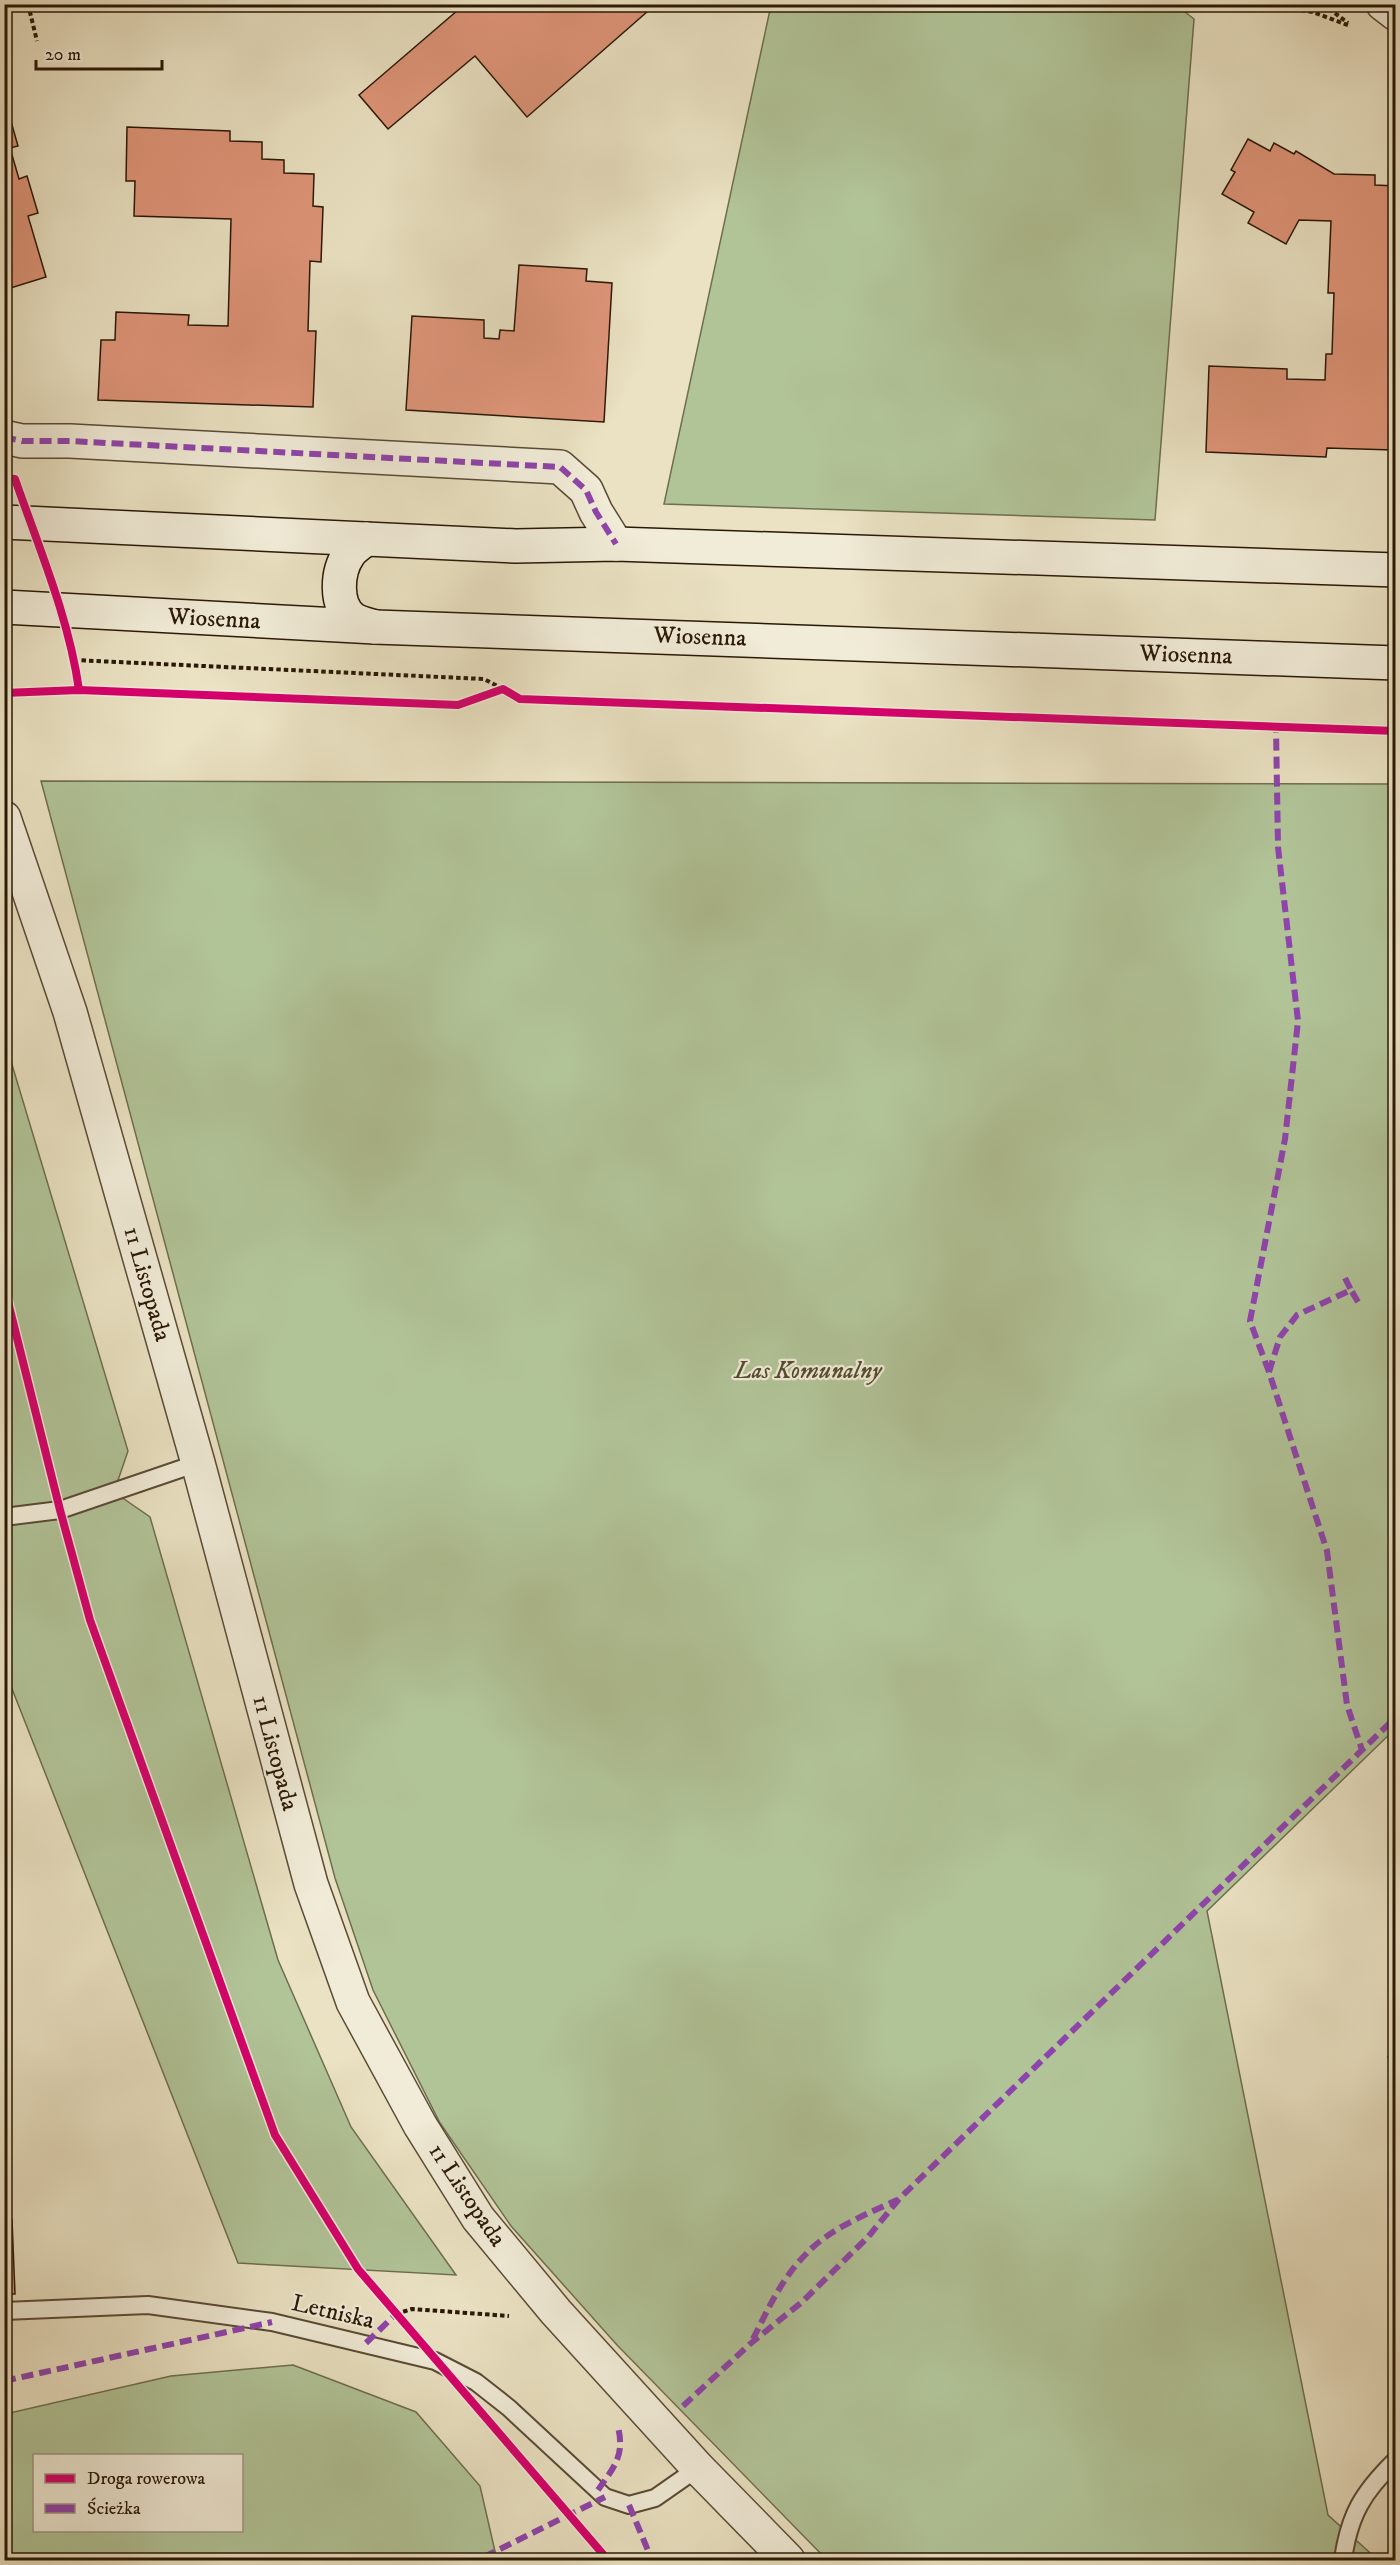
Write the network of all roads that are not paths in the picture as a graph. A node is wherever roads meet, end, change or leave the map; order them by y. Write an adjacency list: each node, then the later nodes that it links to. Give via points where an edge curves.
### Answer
1 (1383, 4): 2 (main road)
2 (1395, 14)
3 (4, 436): 6 (main road, via 22,441 560,467 586,490)
4 (4, 522): 5 (main road)
5 (366, 539): 6 (main road, via 516,546); 9 (main road, via 349,553 341,571 340,592 343,607 353,619)
6 (616, 544): 7 (main road)
7 (1395, 570)
8 (4, 607): 9 (main road, Wiosenna)
9 (375, 627): 10 (main road, Wiosenna)
10 (1395, 663)
11 (4, 818): 12 (main road, 11 Listopada, via 70,1012)
12 (198, 1463): 13 (lane, via 60,1510); 16 (main road, 11 Listopada, via 308,1874 353,2002 420,2125 478,2218 556,2312)
13 (4, 1517)
14 (4, 2311): 16 (lane, Letniska, via 148,2305 272,2322 435,2361 476,2382 501,2402 605,2498 629,2505 655,2498)
15 (1395, 2460): 18 (lane, via 1349,2523)
16 (698, 2468): 17 (main road, 11 Listopada)
17 (788, 2560)
18 (1343, 2560)

